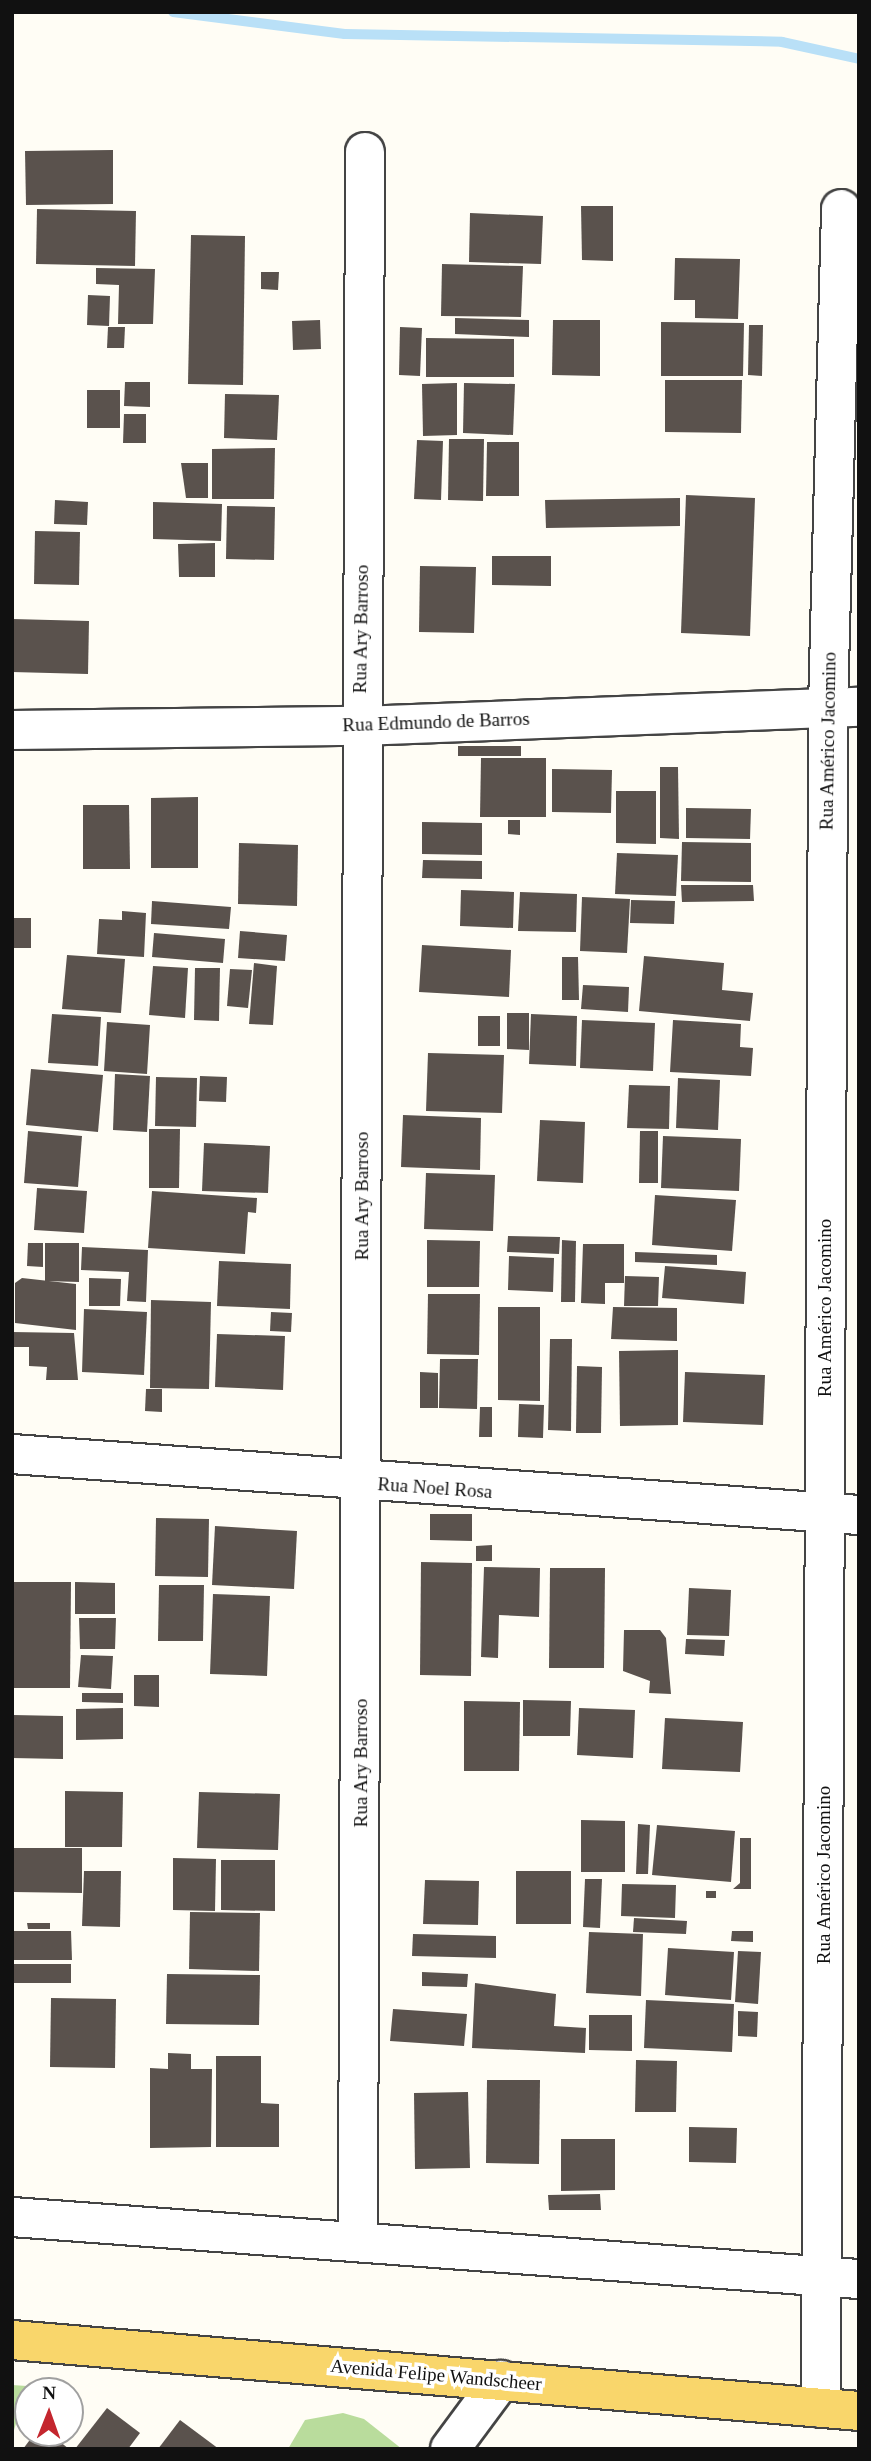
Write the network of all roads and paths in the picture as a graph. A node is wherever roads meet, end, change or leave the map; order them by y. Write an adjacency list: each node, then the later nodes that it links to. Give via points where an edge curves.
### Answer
1 (365, 152): 4 (street, Rua Ary Barroso)
2 (841, 209): 3 (street, Rua Américo Jacomino)
3 (843, 707): 4 (street, Rua Edmundo de Barros); 8 (street, Rua Américo Jacomino)
4 (360, 726): 5 (street, Rua Edmundo de Barros); 7 (street, Rua Ary Barroso)
5 (12, 730)
6 (12, 1454): 7 (street, Rua Noel Rosa)
7 (363, 1484): 8 (street, Rua Noel Rosa); 10 (street, Rua Ary Barroso)
8 (842, 1514): 11 (street, Rua Américo Jacomino)
9 (12, 2217): 10 (street)
10 (358, 2240): 11 (street)
11 (841, 2278): 14 (street, Rua Américo Jacomino)
12 (12, 2340): 13 (main road, Avenida Felipe Wandscheer)
13 (501, 2380): 14 (main road, Avenida Felipe Wandscheer); 16 (street)
14 (821, 2408): 15 (main road, Avenida Felipe Wandscheer)
15 (859, 2411)
16 (450, 2449)

